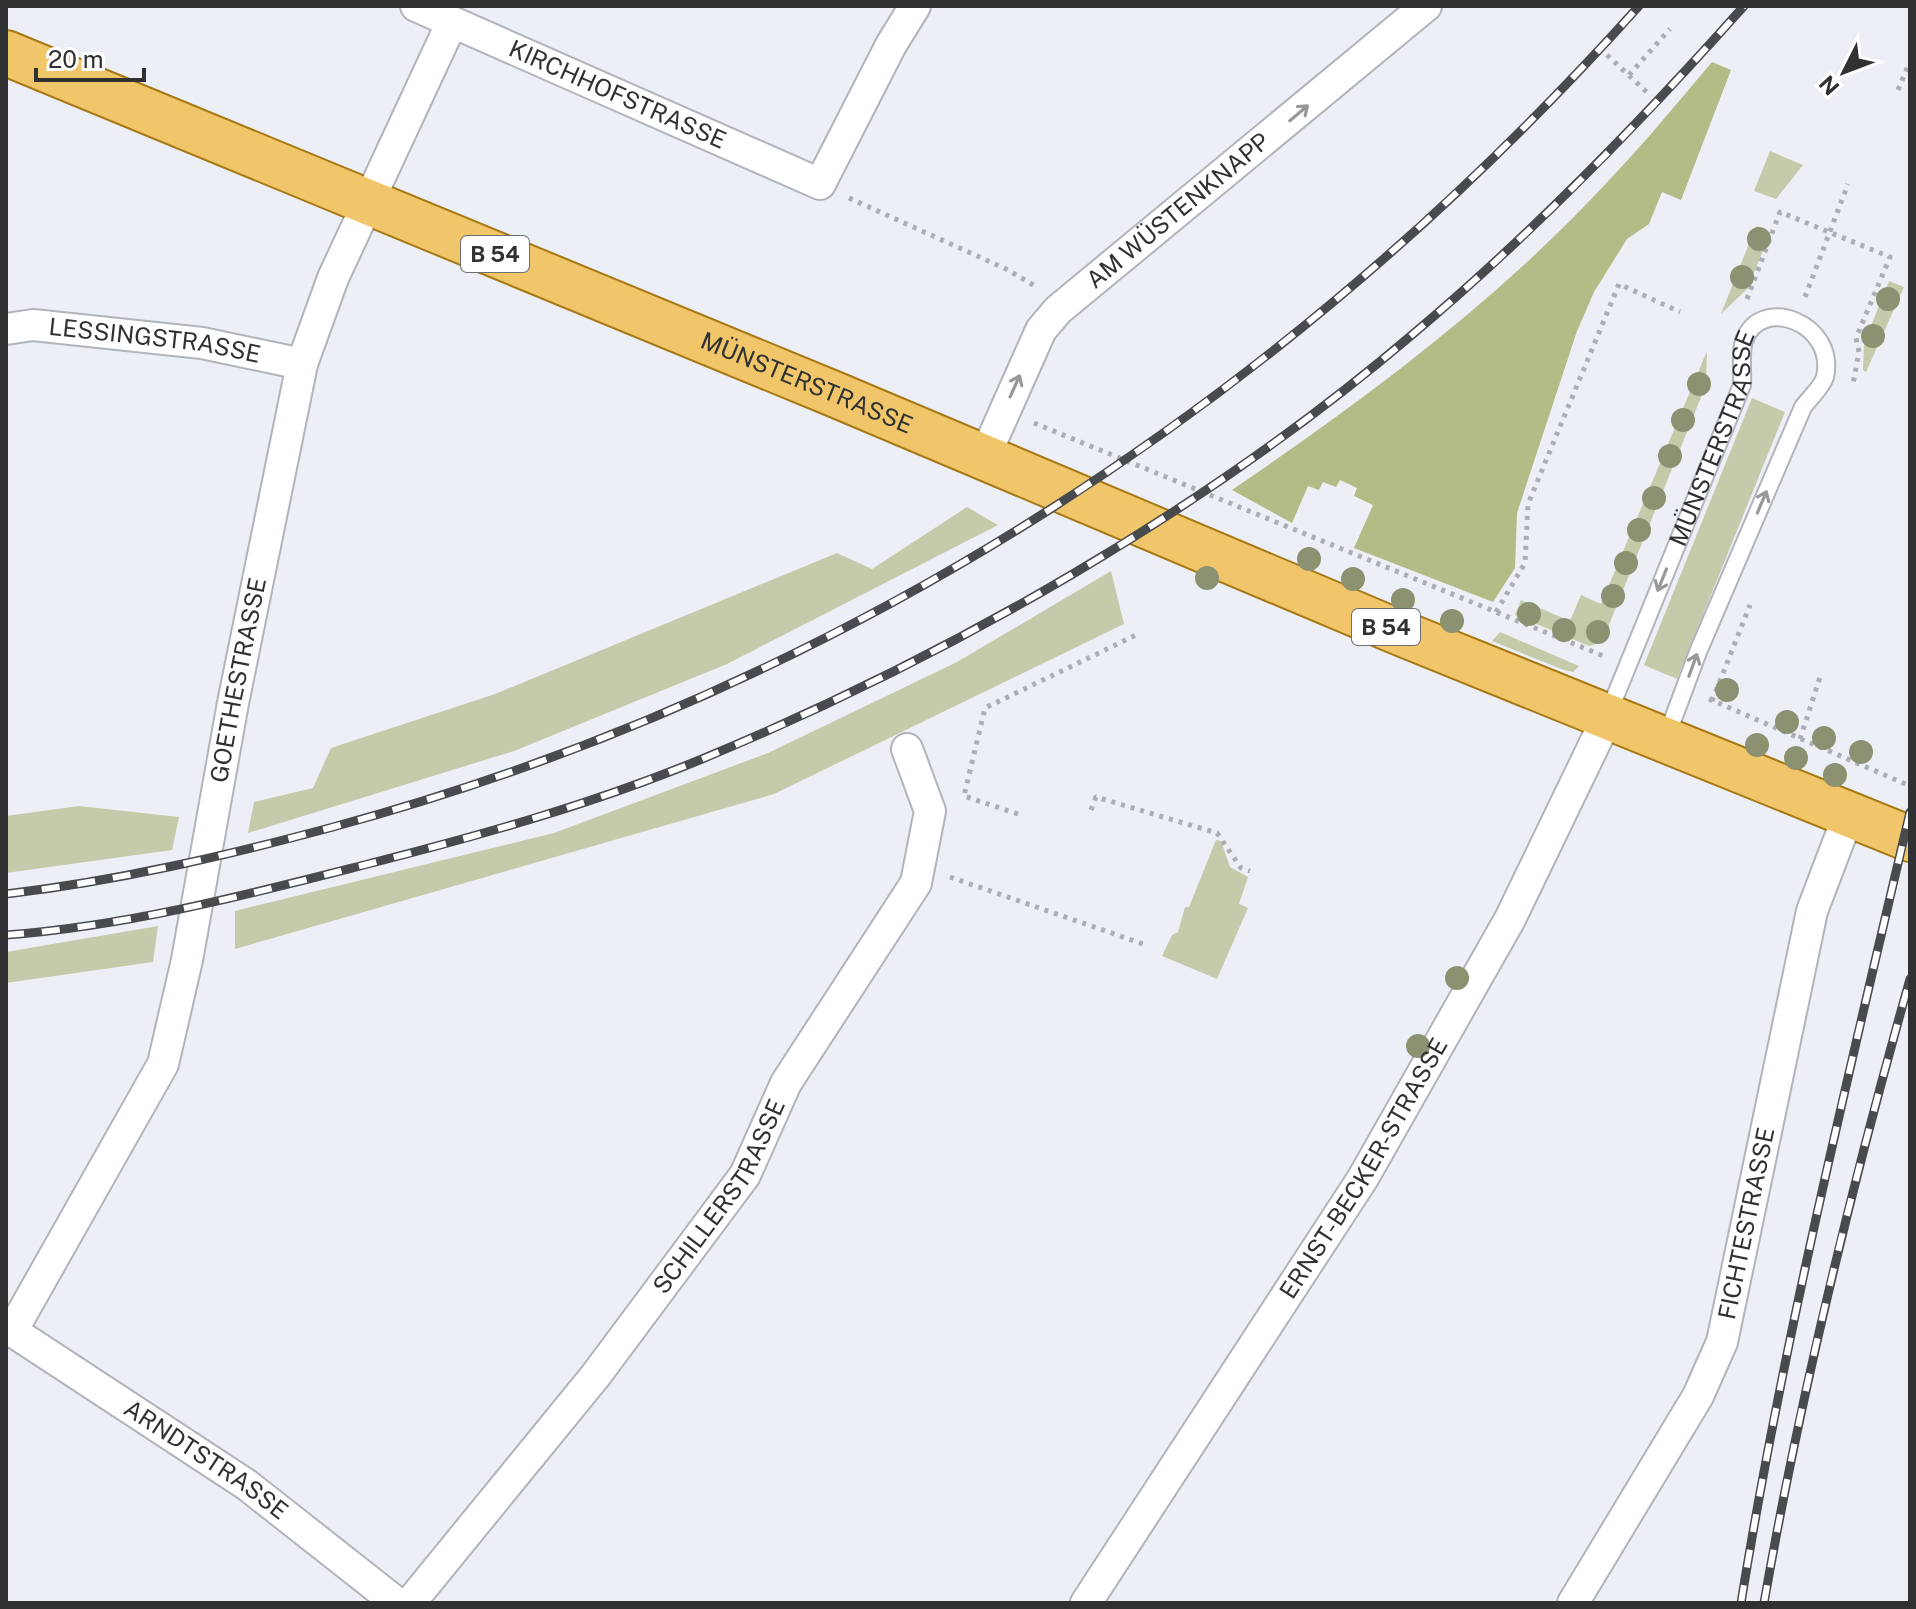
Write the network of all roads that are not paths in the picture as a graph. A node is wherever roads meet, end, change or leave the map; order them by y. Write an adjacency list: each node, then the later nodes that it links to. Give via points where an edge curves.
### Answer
1 (915, 6): 3 (street, KIRCHHOFSTRASSE, via 820,184)
2 (1426, 6): 8 (street, AM WÜSTENKNAPP, one-way to 2, via 1041,330 1058,310)
3 (440, 13): 5 (street, GOETHESTRASSE)
4 (6, 53): 5 (main road, MÜNSTERSTRASSE / B 54)
5 (369, 202): 7 (street, GOETHESTRASSE, via 333,278); 8 (main road, MÜNSTERSTRASSE / B 54)
6 (6, 329): 7 (street, LESSINGSTRASSE, via 33,325 202,343)
7 (302, 364): 14 (street, GOETHESTRASSE, via 163,1064)
8 (984, 458): 9 (main road, MÜNSTERSTRASSE / B 54)
9 (1608, 716): 10 (main road, MÜNSTERSTRASSE / B 54); 10 (lane, MÜNSTERSTRASSE, one-way to 9, via 1803,407 1824,379 1826,351 1817,333 1796,321 1776,317 1755,324 1743,341 1742,385); 17 (street, ERNST-BECKER-STRASSE, via 1510,919 1363,1178)
10 (1666, 738): 12 (main road, MÜNSTERSTRASSE / B 54)
11 (907, 749): 16 (street, SCHILLERSTRASSE, via 930,811 916,883 786,1083 745,1175 596,1375)
12 (1849, 814): 13 (main road, MÜNSTERSTRASSE / B 54); 18 (street, FICHTESTRASSE, via 1812,911 1722,1342 1698,1396)
13 (1910, 839)
14 (9, 1329): 15 (street, ARNDTSTRASSE, via 247,1485)
15 (397, 1603)
16 (410, 1603)
17 (1086, 1603)
18 (1573, 1603)

